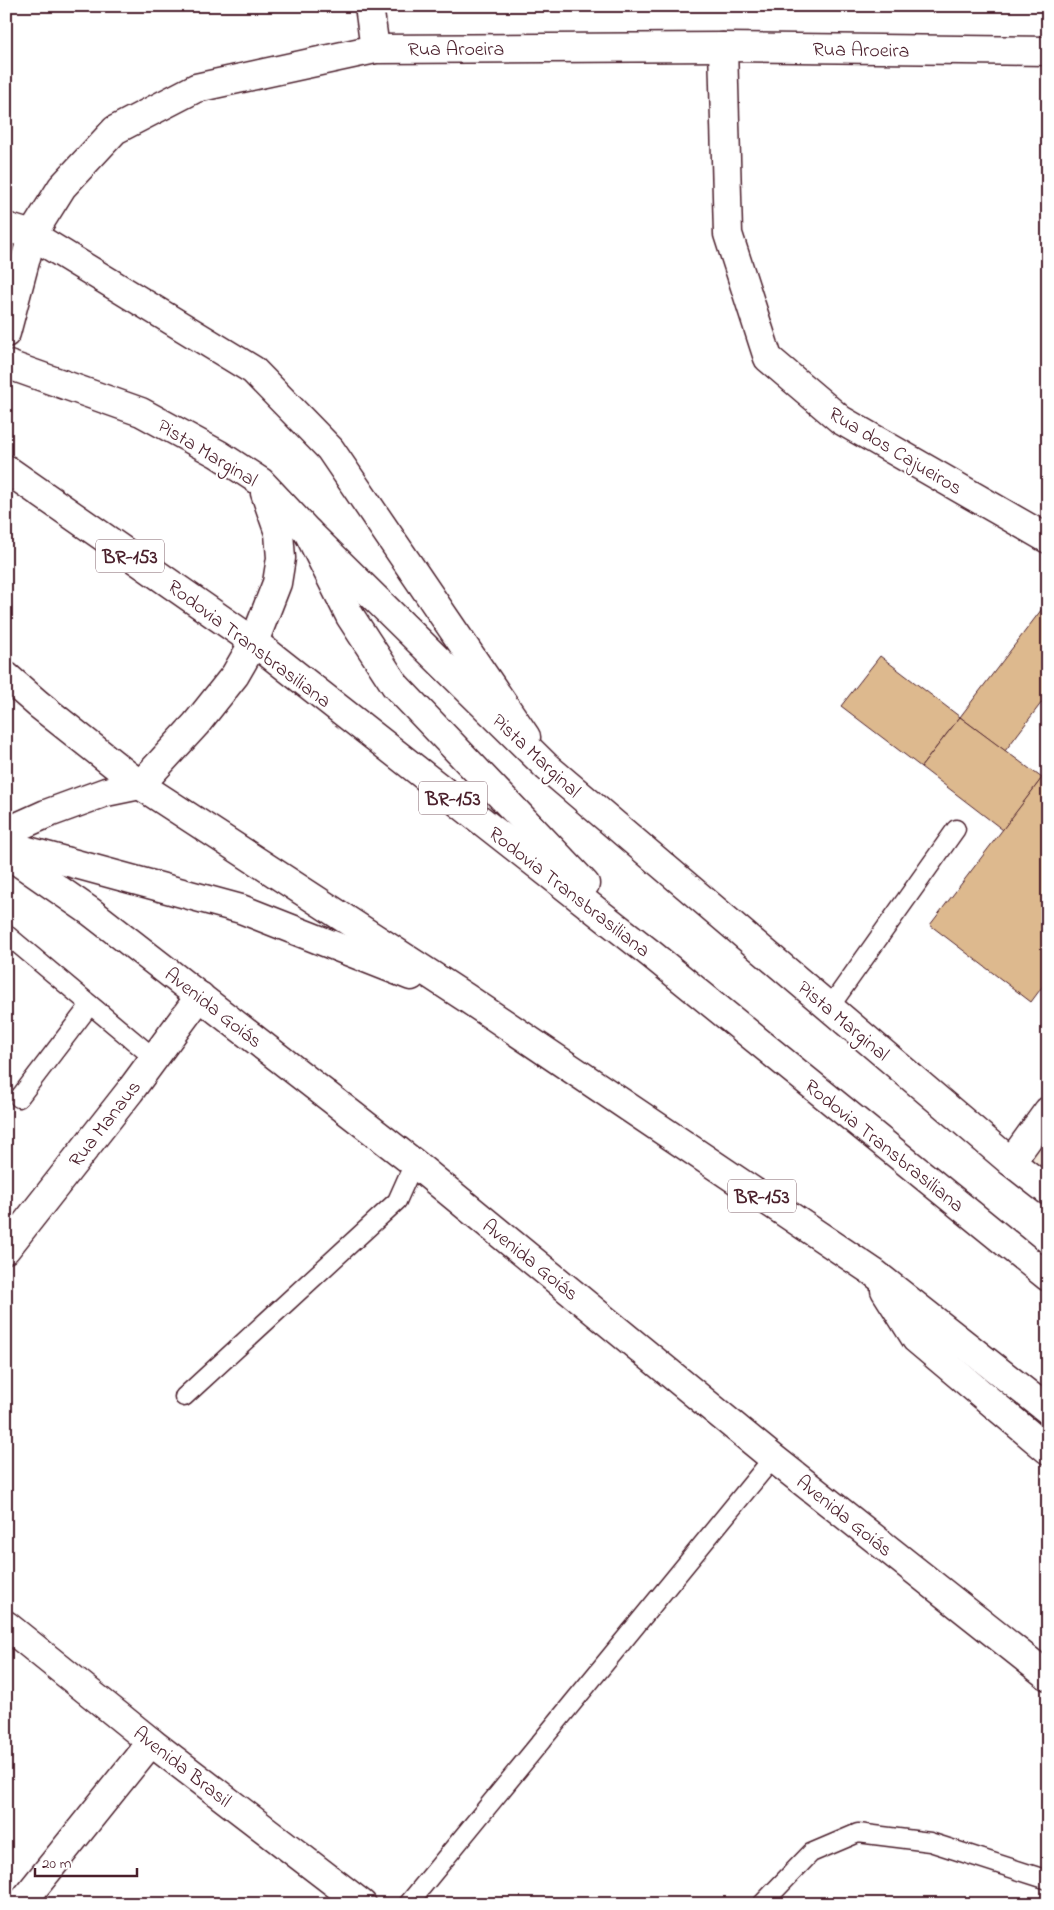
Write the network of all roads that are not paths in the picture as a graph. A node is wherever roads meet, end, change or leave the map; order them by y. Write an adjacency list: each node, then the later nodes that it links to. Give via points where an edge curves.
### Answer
1 (369, 6): 3 (main road)
2 (723, 47): 3 (main road, Rua Aroeira); 4 (main road, Rua Aroeira); 12 (main road, Rua dos Cajueiros, via 728,234 768,358 841,420)
3 (375, 49): 6 (main road, Rua Aroeira, via 196,88 115,130 62,188)
4 (1048, 51)
5 (6, 227): 6 (main road)
6 (32, 235): 7 (main road, Rua Aroeira); 15 (main road, via 253,370 330,449)
7 (6, 333)
8 (6, 364): 10 (main road, Pista Marginal, via 141,412 218,454)
9 (6, 469): 13 (main road, Rodovia Transbrasiliana / BR-153)
10 (261, 482): 11 (main road, Pista Marginal); 13 (main road, via 279,533 281,558 277,582)
11 (308, 532): 15 (main road, Pista Marginal); 22 (main road, via 350,616 395,685)
12 (1048, 539)
13 (254, 642): 16 (main road, via 235,675 196,724); 22 (main road, Rodovia Transbrasiliana / BR-153)
14 (6, 676): 16 (main road, BR-153)
15 (546, 767): 26 (main road, Pista Marginal)
16 (140, 785): 18 (main road, via 106,792); 24 (main road, BR-153)
17 (956, 829): 26 (lane)
18 (6, 832)
19 (6, 846): 24 (main road, via 241,910)
20 (6, 854): 23 (main road, Avenida Goiás, via 91,912)
21 (6, 934): 25 (lane)
22 (651, 954): 35 (main road, Rodovia Transbrasiliana / BR-153)
23 (200, 996): 27 (main road, Rua Manaus); 31 (main road, Avenida Goiás)
24 (465, 997): 34 (main road, BR-153)
25 (90, 1005): 27 (lane); 28 (lane)
26 (829, 1008): 30 (main road, Pista Marginal)
27 (154, 1058): 33 (main road, Rua Manaus)
28 (19, 1098)
29 (1048, 1111): 30 (main road)
30 (1011, 1162): 32 (main road, Pista Marginal)
31 (414, 1163): 36 (lane, via 397,1201); 39 (main road, Avenida Goiás)
32 (1048, 1191)
33 (6, 1249)
34 (873, 1272): 37 (main road, BR-153); 38 (main road, via 916,1339)
35 (1048, 1277)
36 (184, 1397)
37 (1048, 1410)
38 (1048, 1450)
39 (774, 1458): 41 (main road, Avenida Goiás); 46 (lane)
40 (6, 1625): 42 (main road, Avenida Brasil)
41 (1048, 1676)
42 (151, 1742): 44 (main road); 45 (main road, Avenida Brasil)
43 (1048, 1880): 47 (lane, via 930,1842 858,1833 811,1853)
44 (21, 1904)
45 (362, 1904)
46 (408, 1904)
47 (762, 1904)

